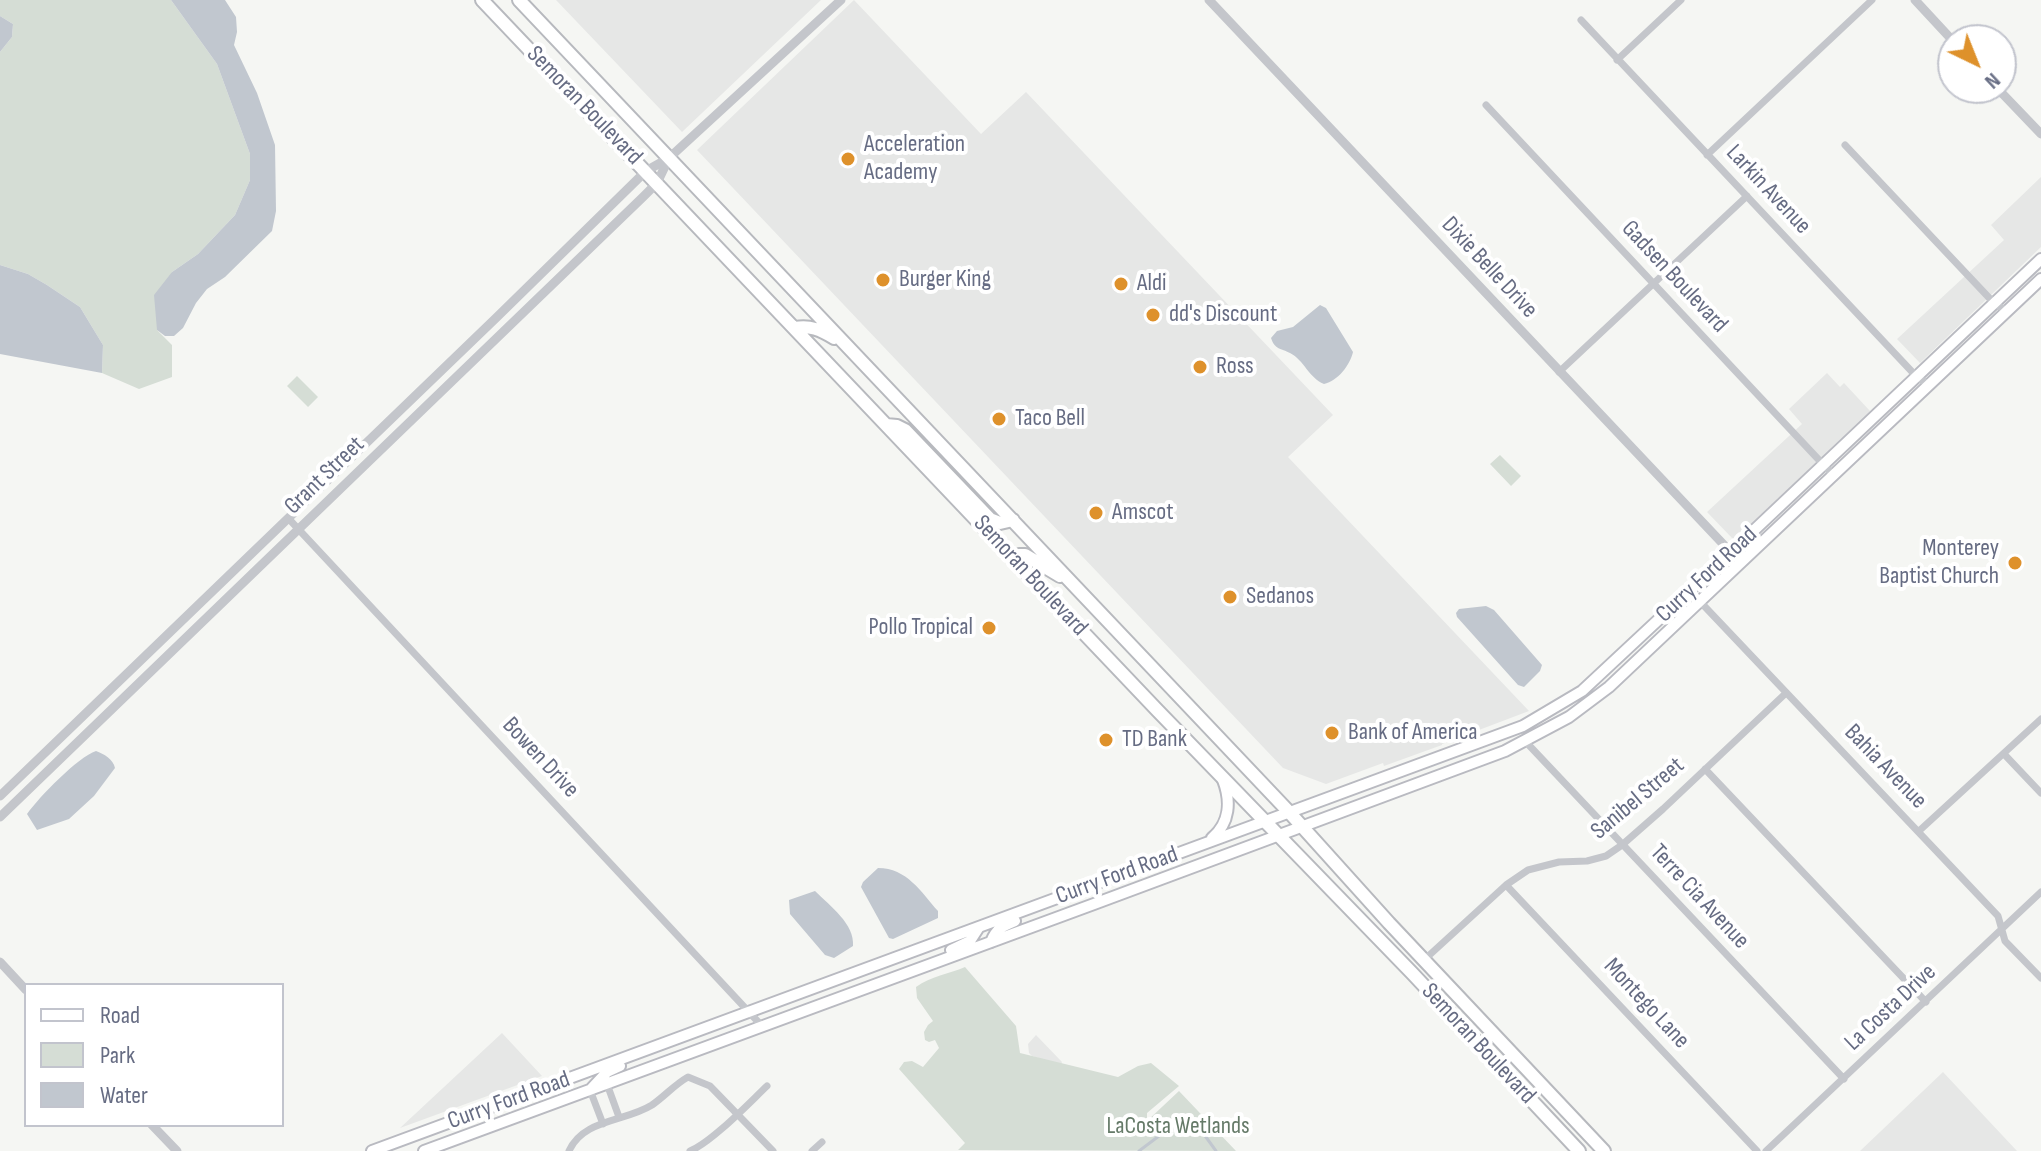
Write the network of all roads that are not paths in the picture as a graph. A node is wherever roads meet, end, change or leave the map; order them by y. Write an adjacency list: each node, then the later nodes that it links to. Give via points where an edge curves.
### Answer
1 (482, 0): 17 (main road, Semoran Boulevard)
2 (519, 0): 16 (main road, Semoran Boulevard)
3 (841, 0): 16 (street, Grant Street)
4 (1209, 0): 31 (street, Dixie Belle Drive)
5 (1681, 0): 10 (street)
6 (1872, 0): 15 (street)
7 (1915, 0): 9 (street)
8 (1581, 20): 10 (street, Larkin Avenue)
9 (1937, 24)
10 (1617, 60): 15 (street, Larkin Avenue)
11 (2012, 104): 13 (street)
12 (1486, 105): 23 (street, Gadsen Boulevard)
13 (2041, 134)
14 (1845, 145): 25 (street)
15 (1707, 155): 19 (street, Larkin Avenue)
16 (669, 158): 17 (street, Grant Street); 18 (street, Grant Street); 28 (main road, Semoran Boulevard)
17 (646, 171): 18 (main road, Semoran Boulevard); 22 (street, Grant Street)
18 (657, 183): 24 (street, Grant Street); 27 (main road, Semoran Boulevard)
19 (1747, 196): 23 (street); 32 (street, Larkin Avenue)
20 (2041, 259): 25 (main road, Curry Ford Road)
21 (2041, 279): 26 (main road, Curry Ford Road)
22 (536, 280): 24 (street); 29 (street, Grant Street)
23 (1653, 284): 31 (street); 39 (street, Gadsen Boulevard)
24 (546, 291): 30 (street, Grant Street)
25 (1994, 303): 26 (street); 32 (main road, Curry Ford Road)
26 (2007, 311): 33 (main road, Curry Ford Road)
27 (795, 328): 28 (main road, via 819,330); 34 (main road, Semoran Boulevard)
28 (844, 343): 44 (main road, Semoran Boulevard)
29 (462, 350): 30 (street); 35 (street, Grant Street)
30 (473, 361): 36 (street, Grant Street)
31 (1559, 372): 46 (street, Dixie Belle Drive)
32 (1916, 376): 33 (street, Larkin Avenue); 39 (main road, Curry Ford Road)
33 (1929, 385): 40 (main road, Curry Ford Road)
34 (886, 425): 44 (main road, via 905,430 990,519); 47 (main road, Semoran Boulevard)
35 (379, 430): 36 (street); 37 (street, Grant Street)
36 (389, 441): 38 (street, Grant Street)
37 (363, 445): 38 (street); 43 (street, Grant Street)
38 (374, 457): 45 (street, Grant Street)
39 (1823, 465): 40 (street, Gadsen Boulevard); 41 (main road, Curry Ford Road)
40 (1834, 476): 42 (main road, Curry Ford Road)
41 (1796, 491): 42 (street); 46 (main road, Curry Ford Road)
42 (1806, 501): 48 (main road, Curry Ford Road)
43 (288, 518): 45 (street, Bowen Drive); 50 (street, Grant Street)
44 (1013, 520): 49 (main road, Semoran Boulevard)
45 (298, 529): 54 (street, Grant Street); 84 (street, Bowen Drive)
46 (1731, 552): 48 (street, Dixie Belle Drive); 51 (main road, Curry Ford Road)
47 (1014, 559): 49 (main road, via 1025,555); 61 (main road, Semoran Boulevard)
48 (1741, 563): 53 (main road, Curry Ford Road)
49 (1070, 581): 64 (main road, Semoran Boulevard)
50 (217, 587): 52 (street, Grant Street); 54 (street)
51 (1690, 591): 53 (street, Bahia Avenue); 55 (main road, Curry Ford Road)
52 (208, 595): 54 (street); 63 (street, Grant Street)
53 (1701, 601): 56 (street, Bahia Avenue); 58 (main road, Curry Ford Road, via 1609,687)
54 (223, 602): 65 (street, Grant Street)
55 (1582, 691): 58 (main road, via 1571,705 1527,733); 64 (main road, Curry Ford Road, via 1495,738)
56 (1786, 693): 60 (street, Sanibel Street); 68 (street, Bahia Avenue)
57 (2041, 719): 59 (street)
58 (1525, 741): 67 (main road, Curry Ford Road); 71 (street, Terre Cia Avenue)
59 (2004, 754): 62 (street); 68 (street)
60 (1705, 769): 71 (street, Sanibel Street); 83 (street)
61 (1222, 778): 66 (main road, Semoran Boulevard); 70 (main road, via 1227,815)
62 (2041, 793)
63 (0, 796)
64 (1289, 812): 66 (main road, Curry Ford Road); 67 (main road, Semoran Boulevard)
65 (0, 817)
66 (1264, 821): 69 (main road, Semoran Boulevard); 70 (main road, Curry Ford Road)
67 (1303, 827): 69 (main road, Curry Ford Road); 78 (main road, Semoran Boulevard)
68 (1919, 831): 76 (street, Bahia Avenue, via 1998,916)
69 (1279, 836): 77 (main road, Curry Ford Road); 106 (main road, Semoran Boulevard)
70 (1205, 843): 73 (main road, Curry Ford Road)
71 (1622, 845): 72 (street, Sanibel Street, via 1597,859 1528,870); 88 (street, Terre Cia Avenue)
72 (1506, 885): 78 (street, Sanibel Street); 108 (street, Montego Lane)
73 (1089, 887): 75 (main road, Curry Ford Road); 77 (main road, via 1000,927)
74 (2041, 892): 76 (street, La Costa Drive)
75 (979, 927): 81 (main road, via 970,941 916,962); 84 (main road, Curry Ford Road)
76 (2002, 929): 80 (street, Bahia Avenue, via 2005,941); 83 (street, La Costa Drive)
77 (991, 942): 81 (main road, Curry Ford Road)
78 (1424, 960): 107 (main road, Semoran Boulevard)
79 (0, 962): 82 (street)
80 (2041, 978)
81 (892, 979): 85 (main road, Curry Ford Road)
82 (24, 988)
83 (1926, 1002): 88 (street, La Costa Drive)
84 (749, 1012): 85 (street, Bowen Drive); 86 (main road, Curry Ford Road)
85 (762, 1026): 89 (main road, Curry Ford Road)
86 (676, 1040): 87 (main road, Curry Ford Road); 91 (main road, via 607,1072)
87 (581, 1074): 92 (main road, Curry Ford Road); 97 (main road, via 570,1090 514,1110)
88 (1844, 1079): 109 (street, La Costa Drive)
89 (607, 1084): 91 (main road, Curry Ford Road); 94 (street)
90 (767, 1086): 93 (street)
91 (590, 1090): 95 (street); 97 (main road, Curry Ford Road)
92 (486, 1110): 100 (main road, Curry Ford Road); 101 (main road, via 424,1141)
93 (737, 1114): 94 (street, via 710,1086 688,1077 651,1105); 103 (street); 104 (street)
94 (619, 1117): 95 (street)
95 (603, 1124): 102 (street, via 583,1133)
96 (154, 1127): 99 (street)
97 (467, 1135): 101 (main road, Curry Ford Road)
98 (822, 1142): 105 (street)
99 (177, 1151)
100 (372, 1151)
101 (424, 1151)
102 (569, 1151)
103 (690, 1151)
104 (773, 1151)
105 (812, 1151)
106 (1579, 1151)
107 (1604, 1151)
108 (1757, 1151)
109 (1766, 1151)

